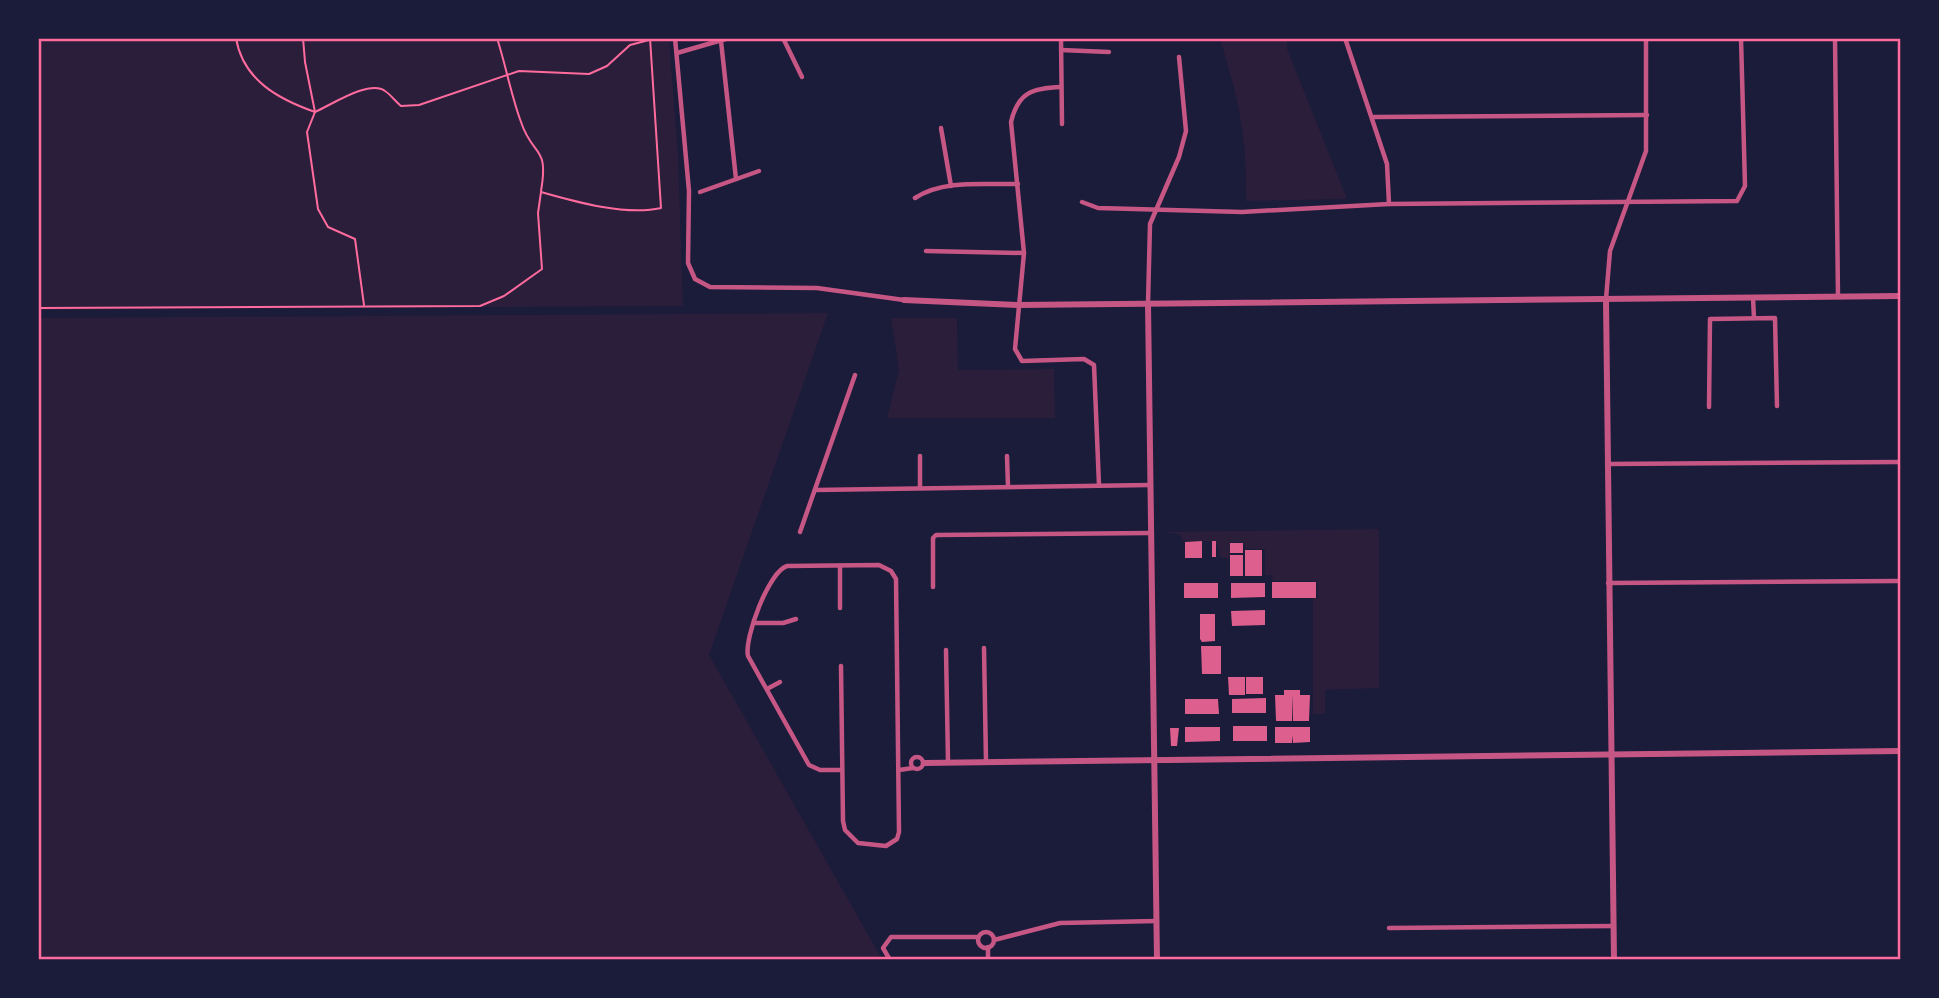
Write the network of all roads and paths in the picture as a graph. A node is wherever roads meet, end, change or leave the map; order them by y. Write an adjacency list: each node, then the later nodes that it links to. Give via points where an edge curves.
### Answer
1 (236, 38): 21 (path, via 247,71 276,93)
2 (303, 38): 21 (path)
3 (498, 38): 18 (path)
4 (675, 38): 16 (street)
5 (729, 38): 13 (street)
6 (783, 38): 19 (street)
7 (1061, 38): 14 (street)
8 (1345, 38): 23 (street)
9 (1646, 38): 22 (street)
10 (1741, 38): 34 (street, via 1745,186 1737,201)
11 (1835, 38): 40 (street)
12 (650, 39): 18 (path, via 630,45 607,66 589,74); 30 (path, via 661,208 646,211 587,205)
13 (721, 41): 16 (street); 27 (street)
14 (1061, 50): 15 (street); 20 (street)
15 (1109, 51)
16 (677, 53): 42 (street, via 688,191 688,263 695,279 710,287 817,288)
17 (1179, 57): 36 (street, via 1186,131)
18 (508, 73): 21 (path, via 419,105 401,106 377,87 355,92); 30 (path, via 522,126 542,155)
19 (802, 77)
20 (1061, 87): 24 (street); 28 (street, via 1036,88 1014,107 1011,122)
21 (315, 112): 46 (path, via 307,132 318,209 328,227 355,239)
22 (1647, 115): 23 (street); 34 (street, via 1646,151)
23 (1373, 117): 35 (street, via 1387,164)
24 (1062, 124)
25 (941, 128): 29 (street)
26 (759, 171): 27 (street)
27 (737, 179): 31 (street)
28 (1018, 184): 29 (street); 38 (street)
29 (951, 186): 32 (street)
30 (541, 192): 46 (path, via 542,269 504,296 480,306)
31 (700, 192)
32 (915, 198)
33 (1082, 202): 36 (street, via 1098,208)
34 (1627, 203): 35 (street); 43 (street, via 1610,251)
35 (1389, 204): 36 (street, via 1242,212)
36 (1155, 208): 44 (street, via 1149,240)
37 (926, 251): 38 (street)
38 (1024, 253): 45 (street)
39 (1900, 296): 40 (street)
40 (1838, 297): 41 (street)
41 (1753, 298): 43 (street); 48 (street)
42 (904, 300): 45 (street)
43 (1606, 300): 44 (street); 55 (street)
44 (1148, 304): 45 (street); 57 (street)
45 (1017, 305): 56 (street, via 1015,349 1022,361 1084,359 1094,365)
46 (364, 306): 47 (path)
47 (38, 308)
48 (1754, 318): 50 (street, via 1775,318); 51 (street, via 1710,319)
49 (855, 375): 60 (street)
50 (1777, 406)
51 (1709, 407)
52 (920, 456): 59 (street)
53 (1007, 456): 58 (street)
54 (1900, 463): 55 (street)
55 (1607, 464): 65 (street)
56 (1099, 485): 57 (street); 58 (street)
57 (1151, 485): 62 (street)
58 (1008, 487): 59 (street)
59 (920, 488): 60 (street)
60 (815, 490): 61 (street)
61 (800, 532)
62 (1152, 533): 66 (street, via 936,535); 79 (street)
63 (840, 566): 67 (street); 69 (street, via 778,570); 77 (street, via 879,565 891,570 896,579)
64 (1900, 580): 65 (street)
65 (1608, 583): 76 (street)
66 (933, 587)
67 (840, 608)
68 (796, 619): 69 (street)
69 (755, 623): 74 (street, via 747,650)
70 (984, 648): 81 (street)
71 (946, 650): 80 (street)
72 (841, 666): 84 (street)
73 (780, 682): 74 (street)
74 (767, 689): 84 (street, via 809,765)
75 (1900, 751): 76 (street)
76 (1610, 754): 79 (street); 87 (street)
77 (898, 755): 78 (street); 85 (street)
78 (915, 758): 82 (street); 83 (street)
79 (1154, 759): 81 (street); 86 (street)
80 (948, 762): 81 (street); 82 (street)
81 (986, 762)
82 (924, 763): 83 (street, via 920,769)
83 (913, 768): 85 (street)
84 (842, 770): 85 (street, via 843,821 851,839 876,847 897,839)
85 (899, 770)
86 (1157, 921): 90 (street, via 1060,923); 94 (street)
87 (1613, 926): 88 (street); 95 (street)
88 (1389, 928)
89 (978, 937): 90 (street, via 986,931); 91 (street, via 981,946); 92 (street, via 891,937 883,948)
90 (994, 940): 91 (street)
91 (988, 947): 93 (street)
92 (890, 960)
93 (988, 960)
94 (1157, 960)
95 (1614, 960)

